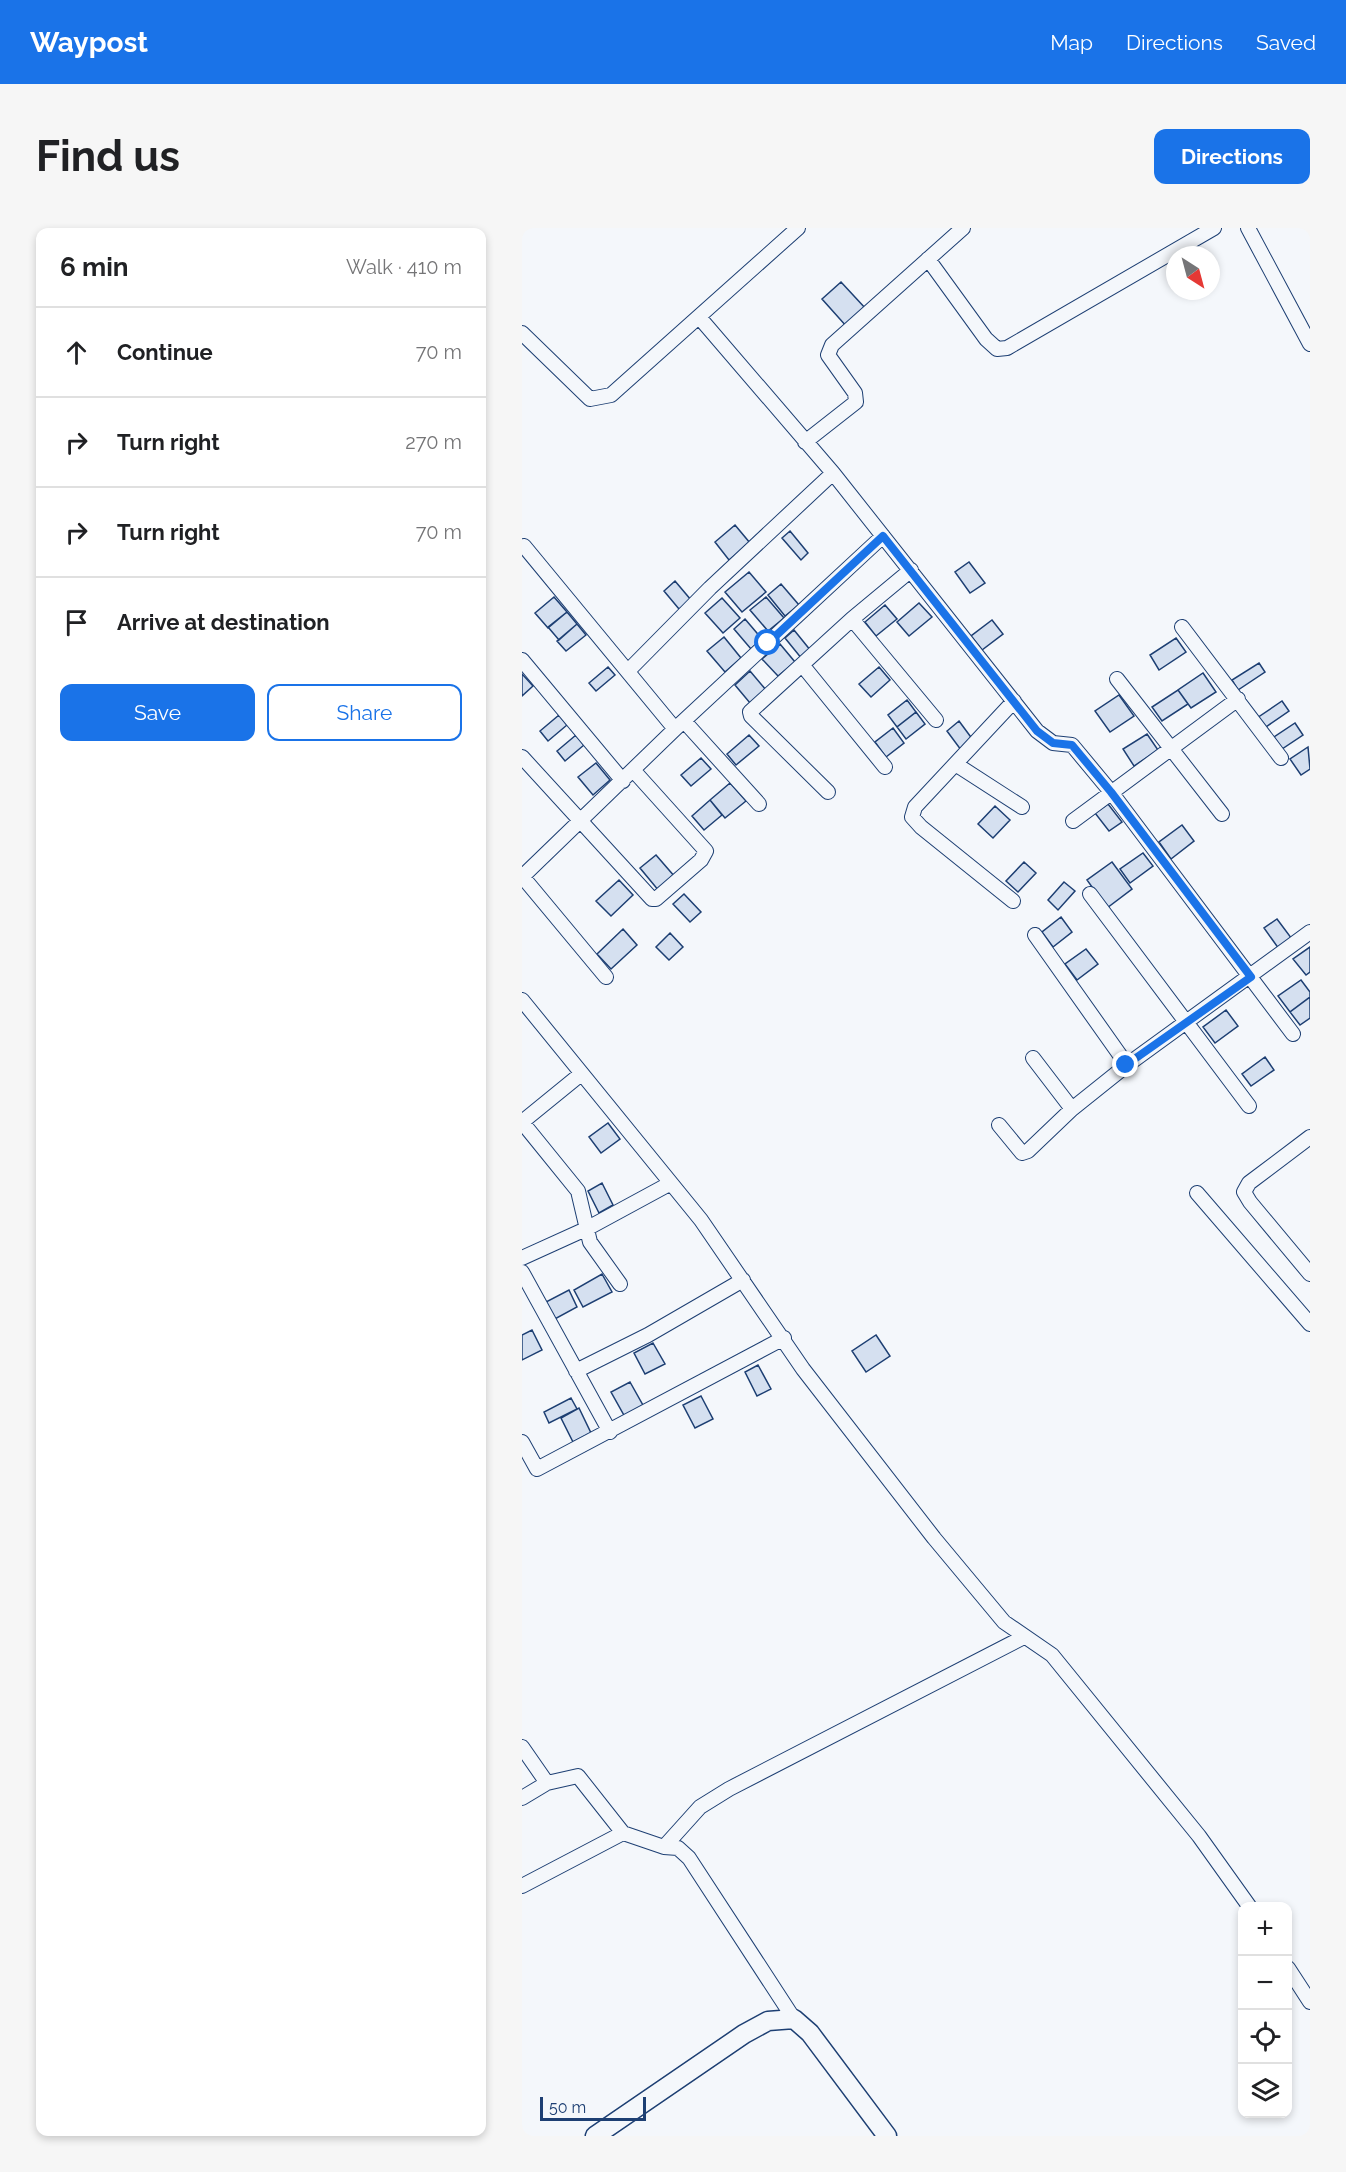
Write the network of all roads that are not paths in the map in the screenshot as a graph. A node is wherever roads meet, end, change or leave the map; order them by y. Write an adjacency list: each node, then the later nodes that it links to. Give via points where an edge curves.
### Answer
1 (798, 228): 6 (street)
2 (963, 228): 5 (street)
3 (1214, 228): 5 (street, via 1008,348 997,349 986,339)
4 (1248, 228): 8 (street)
5 (928, 260): 9 (street, via 832,345 828,355 855,393 856,402)
6 (699, 317): 7 (street, via 611,395 590,399); 9 (street)
7 (522, 333)
8 (1310, 344)
9 (805, 442): 10 (street)
10 (833, 473): 11 (street); 18 (street)
11 (883, 536): 13 (street); 23 (street)
12 (524, 546): 18 (street)
13 (911, 570): 14 (street); 21 (street)
14 (852, 619): 17 (street); 22 (street)
15 (1182, 627): 20 (street)
16 (522, 660): 30 (street)
17 (803, 666): 28 (street); 31 (street, via 754,708 751,716)
18 (627, 671): 23 (street)
19 (1117, 679): 24 (street)
20 (1238, 699): 24 (street); 26 (street)
21 (1014, 701): 27 (street); 32 (street, via 1037,731 1053,743 1072,745)
22 (936, 720)
23 (680, 725): 29 (street); 33 (street)
24 (1171, 749): 32 (street); 35 (street)
25 (522, 757): 37 (street)
26 (1281, 758)
27 (957, 765): 34 (street); 40 (street, via 915,807 912,817)
28 (885, 767)
29 (634, 771): 30 (street); 37 (street, via 706,850 701,860 661,897 652,899)
30 (623, 781): 37 (street)
31 (828, 792)
32 (1111, 792): 36 (street); 44 (street)
33 (759, 804)
34 (1022, 807)
35 (1222, 814)
36 (1073, 820)
37 (581, 823): 38 (street)
38 (522, 876): 43 (street)
39 (1090, 894): 46 (street)
40 (1012, 902)
41 (1310, 932): 44 (street)
42 (1035, 935): 49 (street)
43 (606, 977)
44 (1251, 977): 46 (street); 47 (street)
45 (522, 1000): 50 (street)
46 (1187, 1024): 49 (street); 51 (street)
47 (1293, 1034)
48 (1033, 1058): 52 (street)
49 (1126, 1065): 52 (street)
50 (581, 1074): 55 (street); 57 (street, via 522,1122 578,1191)
51 (1249, 1106)
52 (1072, 1108): 53 (street, via 1033,1148 1022,1153)
53 (999, 1125)
54 (1310, 1137): 60 (street, via 1249,1183 1244,1192)
55 (671, 1183): 57 (street); 61 (street)
56 (1197, 1193): 63 (street)
57 (588, 1228): 58 (street); 62 (street, via 590,1242)
58 (522, 1258)
59 (522, 1272): 65 (street)
60 (1310, 1274)
61 (743, 1280): 64 (street); 65 (street)
62 (620, 1284)
63 (1310, 1324)
64 (784, 1338): 66 (street); 68 (street, via 803,1369 934,1538 1004,1622)
65 (576, 1371): 66 (street)
66 (610, 1432): 67 (street, via 537,1469)
67 (522, 1442)
68 (1024, 1637): 73 (street, via 729,1789 700,1807); 75 (street, via 1052,1655 1199,1836)
69 (522, 1747): 70 (street)
70 (547, 1783): 71 (street); 72 (street, via 578,1776)
71 (522, 1798)
72 (623, 1833): 73 (street); 74 (street)
73 (664, 1847): 78 (street, via 678,1848 689,1858)
74 (522, 1886)
75 (1246, 1902)
76 (1292, 1975): 77 (street)
77 (1310, 2002)
78 (794, 2019): 79 (street, via 768,2021 744,2034); 80 (street, via 810,2033)
79 (595, 2136)
80 (887, 2136)

